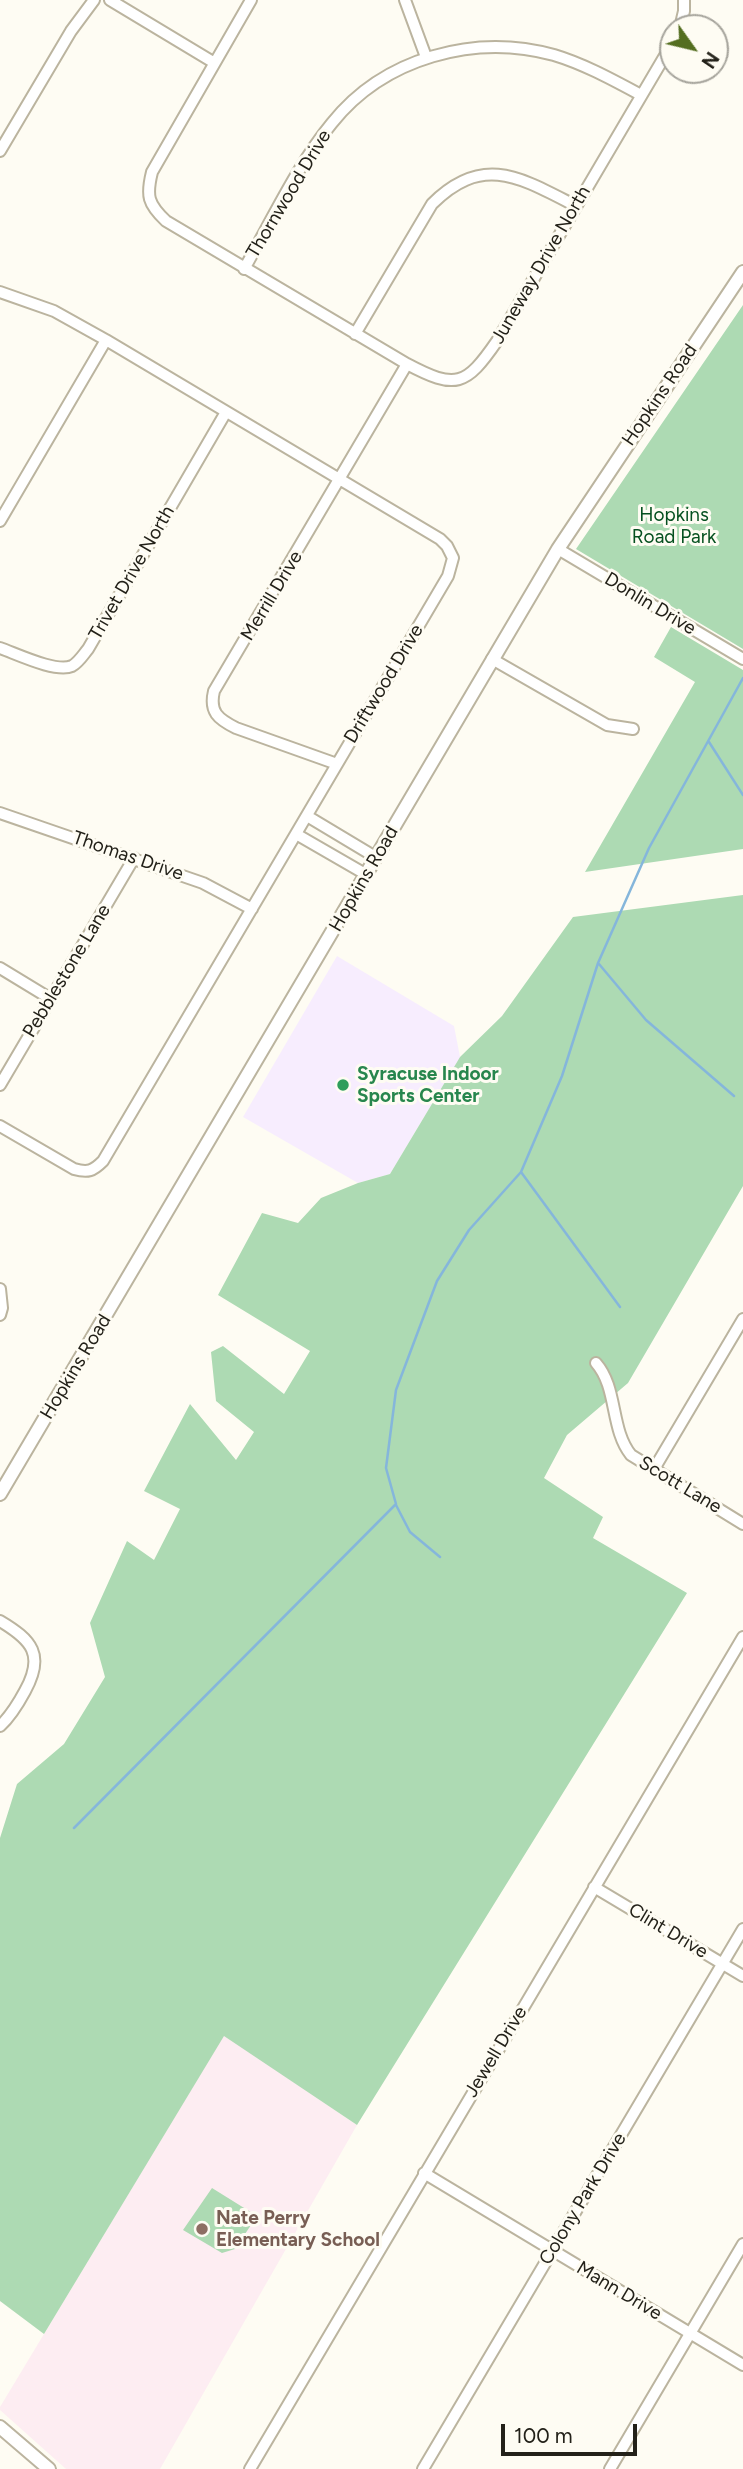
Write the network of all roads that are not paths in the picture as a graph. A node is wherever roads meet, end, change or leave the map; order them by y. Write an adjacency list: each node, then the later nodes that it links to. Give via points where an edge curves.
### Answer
1 (94, 0): 9 (street)
2 (110, 0): 6 (street)
3 (251, 0): 6 (street)
4 (405, 0): 5 (street)
5 (426, 57): 8 (street, Thornwood Drive, via 471,48 527,49 590,69); 11 (street, Thornwood Drive, via 374,83 332,122)
6 (213, 62): 11 (street, Juneway Drive North, via 156,164 148,190 155,211 166,221)
7 (659, 65): 8 (street, Juneway Drive North)
8 (641, 95): 10 (street, Juneway Drive North)
9 (0, 151)
10 (576, 206): 14 (street, via 510,177 490,174 460,180 432,204); 16 (street, Juneway Drive North, via 474,372 447,381)
11 (244, 269): 14 (street, Juneway Drive North)
12 (743, 272): 20 (street, Hopkins Road)
13 (0, 292): 15 (street, Driftwood Drive, via 54,311)
14 (355, 334): 16 (street, Juneway Drive North)
15 (106, 341): 17 (street, Driftwood Drive); 19 (street)
16 (407, 364): 18 (street, Merrill Drive)
17 (226, 412): 18 (street, Driftwood Drive); 21 (street, Trivet Drive North, via 78,662 64,668 51,666)
18 (340, 480): 25 (street, Driftwood Drive, via 440,539 453,558 448,576); 25 (street, Merrill Drive, via 214,691 212,702 221,720 236,728)
19 (0, 521)
20 (558, 549): 22 (street, Hopkins Road); 23 (street, Donlin Drive)
21 (0, 648)
22 (492, 659): 24 (street, via 607,725); 30 (street, Hopkins Road)
23 (743, 659)
24 (633, 729)
25 (337, 764): 27 (street, Driftwood Drive)
26 (0, 813): 29 (street, Thomas Drive)
27 (307, 816): 28 (street, Driftwood Drive); 30 (street)
28 (296, 834): 31 (street); 32 (street, Driftwood Drive)
29 (134, 858): 32 (street, Thomas Drive, via 204,883); 34 (street, Pebblestone Lane)
30 (377, 858): 31 (street, Hopkins Road)
31 (367, 875): 42 (street, Hopkins Road)
32 (252, 909): 36 (street, Driftwood Drive, via 94,1170 74,1169)
33 (0, 968): 34 (street)
34 (51, 999): 35 (street, Pebblestone Lane)
35 (0, 1085)
36 (0, 1126)
37 (0, 1289): 38 (street)
38 (0, 1315)
39 (743, 1319): 41 (street)
40 (596, 1363): 41 (street, Scott Lane, via 604,1373 625,1448)
41 (654, 1469): 43 (street, Scott Lane)
42 (0, 1494)
43 (743, 1524)
44 (0, 1621): 46 (street, via 27,1640 36,1660 32,1680)
45 (743, 1637): 47 (street, Jewell Drive)
46 (0, 1726)
47 (594, 1887): 49 (street, Clint Drive); 51 (street, Jewell Drive)
48 (743, 1929): 49 (street, Colony Park Drive)
49 (722, 1964): 50 (street, Clint Drive); 53 (street, Colony Park Drive)
50 (743, 1976)
51 (424, 2173): 53 (street, Mann Drive); 58 (street, Jewell Drive)
52 (743, 2244): 54 (street)
53 (552, 2251): 54 (street, Mann Drive); 59 (street, Colony Park Drive)
54 (690, 2334): 55 (street, Mann Drive); 60 (street)
55 (743, 2365)
56 (0, 2427): 57 (street)
57 (49, 2469)
58 (250, 2469)
59 (423, 2469)
60 (610, 2469)

